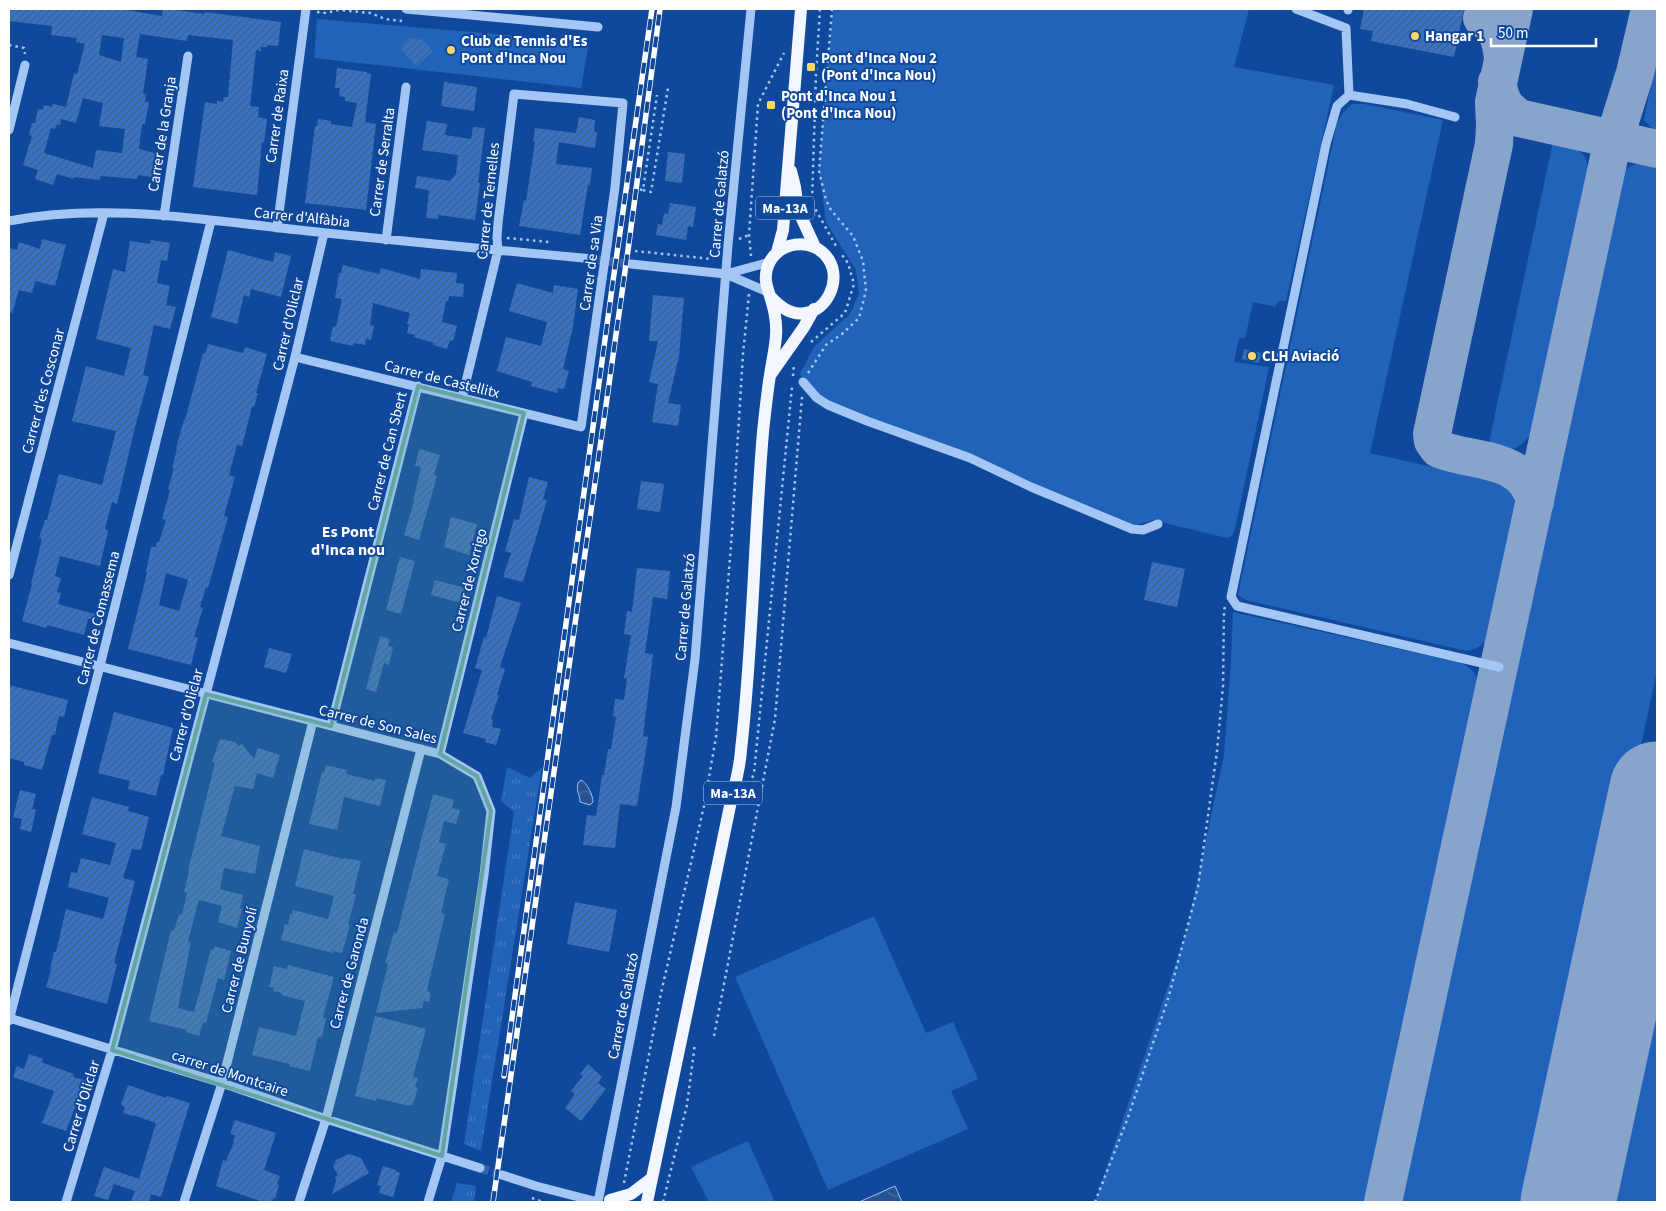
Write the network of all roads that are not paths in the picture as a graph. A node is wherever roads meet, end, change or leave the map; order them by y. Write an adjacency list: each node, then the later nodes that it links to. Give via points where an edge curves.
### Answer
1 (306, 9): 19 (street, Carrer de Raixa)
2 (406, 9): 6 (street)
3 (751, 9): 27 (street, Carrer de Galatzó)
4 (801, 9): 14 (main road, Ma-13A)
5 (1296, 9): 11 (street, via 1346,28)
6 (598, 27)
7 (188, 56): 16 (street, Carrer de la Granja)
8 (25, 65): 13 (street)
9 (406, 88): 21 (street, Carrer de Serralta)
10 (514, 94): 23 (street, Carrer de Ternelles, via 498,223); 36 (street, Carrer de sa Via, bridge, via 623,103 615,186)
11 (1349, 95): 12 (street); 41 (street, via 1337,106 1326,144 1231,597 1237,606)
12 (1455, 116)
13 (9, 130)
14 (789, 164): 22 (main road, Ma-13A, via 798,210); 24 (main road, Ma-13A, via 783,230)
15 (104, 213): 16 (street, Carrer d'Alfàbia); 18 (street, Carrer d'Alfàbia, via 36,216); 38 (street, Carrer d'es Cosconar)
16 (164, 216): 17 (street, Carrer d'Alfàbia)
17 (211, 221): 19 (street, Carrer d'Alfàbia); 40 (street, Carrer de Comassema)
18 (9, 222)
19 (276, 228): 20 (street, Carrer d'Alfàbia)
20 (324, 233): 21 (street, Carrer d'Alfàbia); 30 (street, Carrer d'Oliclar)
21 (386, 240): 23 (street, Carrer d'Alfàbia)
22 (814, 247): 24 (main road, via 795,244); 29 (main road, via 830,262 834,283 824,303)
23 (498, 250): 25 (street, Carrer d'Alfàbia); 34 (street, Carrer de Ternelles)
24 (774, 257): 27 (street); 28 (main road, via 766,269)
25 (593, 259)
26 (631, 264): 27 (street)
27 (726, 274): 28 (street); 55 (street, Carrer de Galatzó, via 695,660 676,807)
28 (769, 294): 29 (main road, via 785,309 804,314); 31 (main road, Ma-13A, via 776,331)
29 (814, 309): 31 (main road, Ma-13A)
30 (295, 357): 33 (street, Carrer de Castellitx); 42 (street, Carrer d'Oliclar)
31 (770, 376): 54 (main road, Ma-13A, via 763,432 741,753)
32 (804, 382): 37 (street, via 817,398 828,405 970,458 1132,529 1143,530)
33 (418, 386): 34 (street, Carrer de Castellitx); 44 (street, Carrer de Can Sbert)
34 (462, 398): 35 (street, Carrer de Castellitx)
35 (524, 413): 36 (street, Carrer de Castellitx); 46 (street, Carrer de Xorrigo)
36 (581, 427)
37 (1158, 524)
38 (9, 575)
39 (9, 643): 40 (street, Carrer de Son Sales)
40 (100, 666): 42 (street, Carrer de Son Sales); 47 (street, Carrer de Comassema)
41 (1499, 667)
42 (206, 694): 43 (street, Carrer de Son Sales); 48 (street, Carrer d'Oliclar)
43 (313, 721): 44 (street, Carrer de Son Sales); 49 (street, Carrer de Bunyolí)
44 (331, 726): 45 (street, Carrer de Son Sales)
45 (422, 749): 46 (street, Carrer de Son Sales); 50 (street, Carrer de Garonda)
46 (440, 754): 51 (street, Carrer de Son Sales, via 478,776 491,811)
47 (9, 1019): 48 (street, carrer de Montcaire)
48 (112, 1050): 49 (street, carrer de Montcaire); 56 (street, Carrer d'Oliclar)
49 (222, 1083): 50 (street, carrer de Montcaire); 57 (street, Carrer de Bunyolí)
50 (326, 1118): 51 (street, carrer de Montcaire); 58 (street, Carrer de Garonda)
51 (442, 1156): 52 (street, carrer de Montcaire); 59 (street, Carrer de Son Sales)
52 (480, 1168)
53 (502, 1175): 55 (street, via 536,1186)
54 (652, 1178): 55 (main road, via 630,1194); 60 (main road, Ma-13A)
55 (607, 1201)
56 (66, 1202)
57 (184, 1202)
58 (299, 1202)
59 (428, 1202)
60 (646, 1202)

